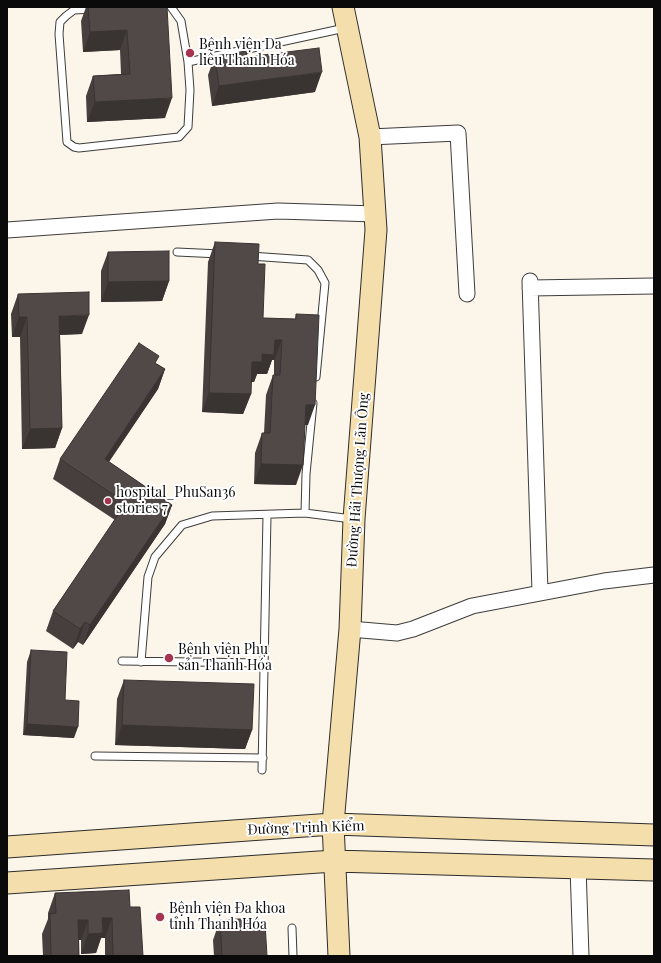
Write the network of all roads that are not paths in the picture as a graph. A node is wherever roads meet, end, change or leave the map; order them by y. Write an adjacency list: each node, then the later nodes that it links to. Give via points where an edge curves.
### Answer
1 (171, 7): 5 (lane, via 181,21)
2 (343, 7): 4 (main road, Đường Hải Thượng Lãn Ông)
3 (98, 9): 5 (lane, via 74,10 60,22 67,142 74,147 179,137 188,126)
4 (347, 28): 5 (lane); 6 (main road, Đường Hải Thượng Lãn Ông)
5 (188, 62)
6 (370, 137): 7 (main road, Đường Hải Thượng Lãn Ông); 11 (street, via 458,133)
7 (376, 214): 8 (street, via 278,211); 16 (main road, Đường Hải Thượng Lãn Ông)
8 (7, 230)
9 (177, 252): 12 (lane, via 308,260 318,270 325,283)
10 (654, 286): 18 (street, via 530,285)
11 (467, 294)
12 (315, 386)
13 (314, 394): 14 (lane)
14 (305, 513): 15 (lane); 16 (lane)
15 (267, 515): 21 (lane, via 212,516 182,525 171,536 155,556 148,577); 22 (lane)
16 (354, 519): 19 (main road, Đường Hải Thượng Lãn Ông)
17 (654, 575): 18 (street)
18 (540, 592): 19 (street, via 472,606 396,633)
19 (350, 629): 26 (main road, Đường Hải Thượng Lãn Ông)
20 (122, 662): 21 (lane)
21 (141, 662): 22 (lane)
22 (264, 663): 24 (lane)
23 (95, 756): 24 (lane)
24 (263, 758): 25 (lane)
25 (262, 770)
26 (333, 824): 27 (main road, Đường Trịnh Kiểm); 28 (main road, Đường Trịnh Kiểm); 29 (main road, Đường Hải Thượng Lãn Ông)
27 (654, 836)
28 (7, 847)
29 (334, 861): 30 (main road); 32 (main road); 35 (main road, Đường Hải Thượng Lãn Ông)
30 (578, 867): 31 (main road); 36 (street)
31 (654, 870)
32 (7, 883)
33 (292, 928): 34 (lane)
34 (293, 956)
35 (339, 956)
36 (581, 956)

